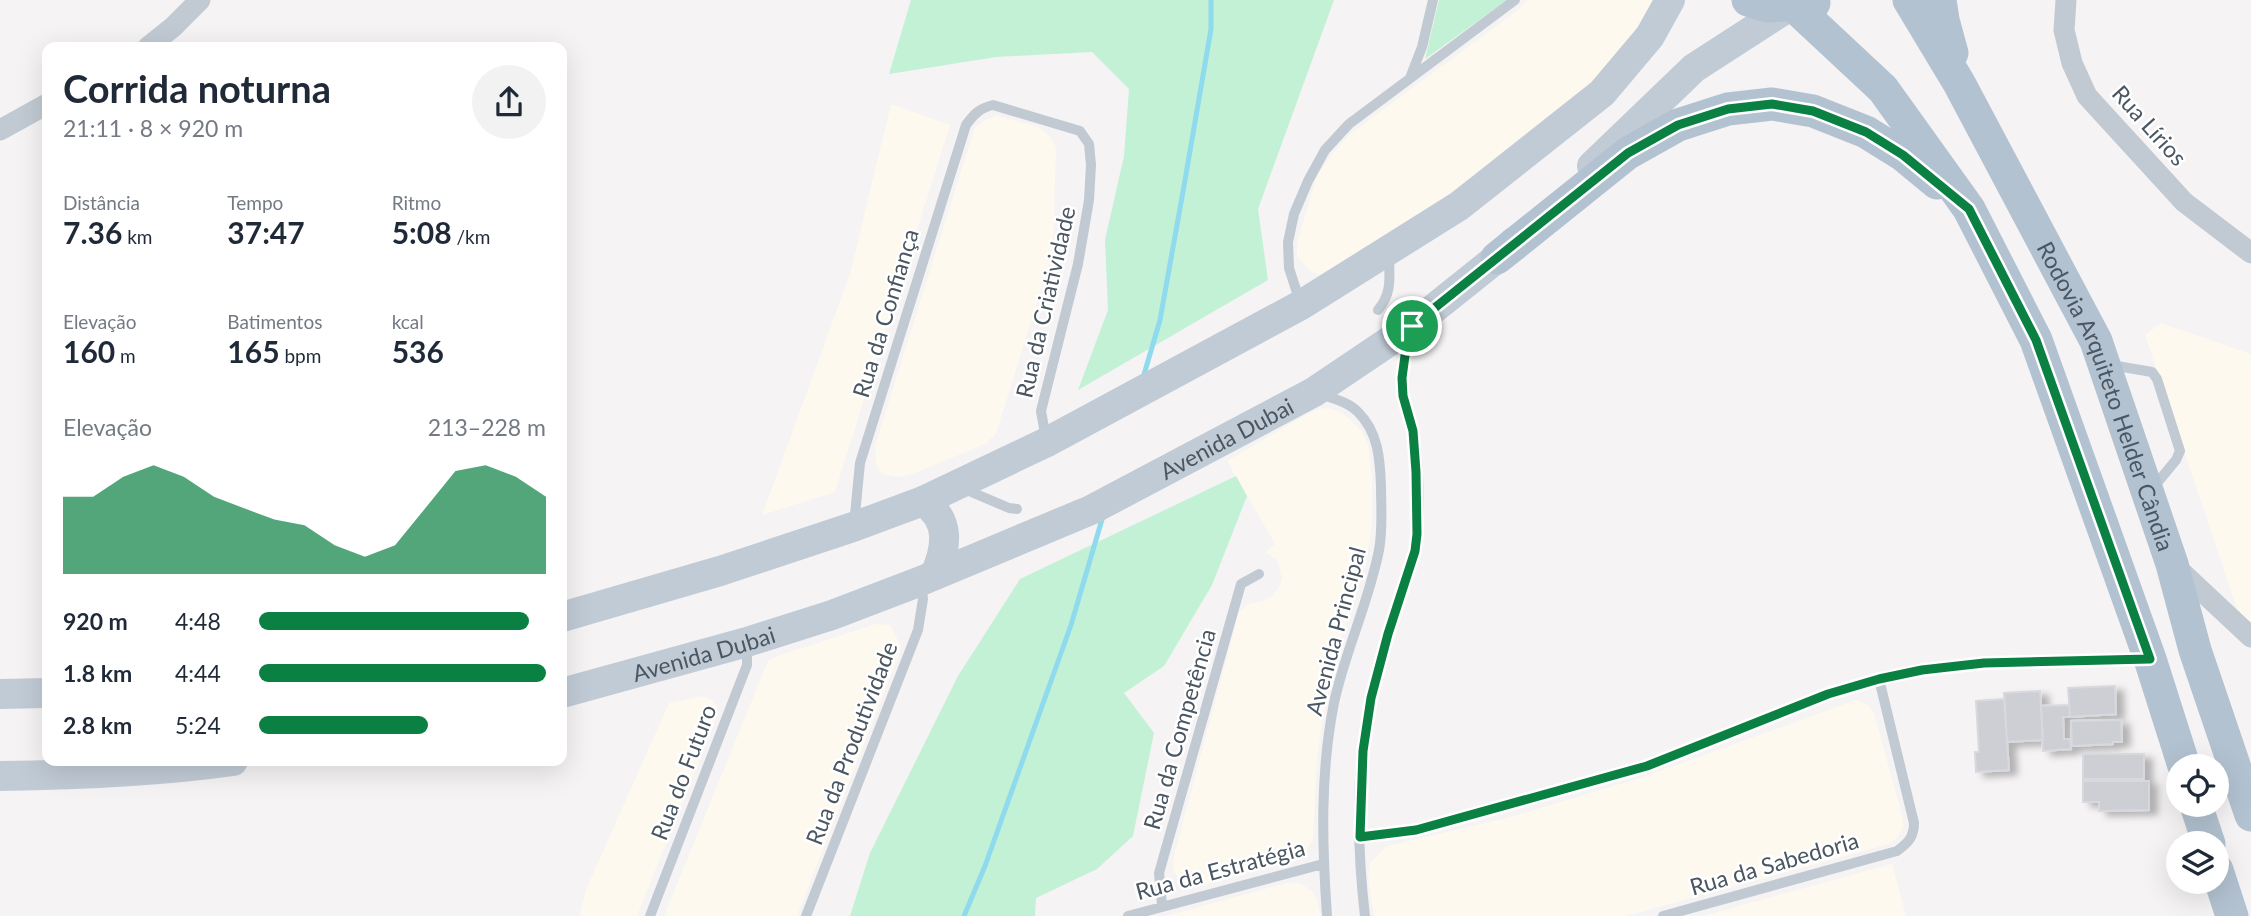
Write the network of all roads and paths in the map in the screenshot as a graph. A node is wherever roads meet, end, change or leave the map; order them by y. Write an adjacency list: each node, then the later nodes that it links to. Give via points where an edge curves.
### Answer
1 (200, 0): 10 (street)
2 (1433, 0): 11 (lane)
3 (1515, 0): 11 (lane)
4 (1670, 0): 17 (street, via 1650,36 1602,93 1460,206)
5 (1748, 0): 9 (main road, via 1767,6)
6 (1909, 0): 12 (main road, Rodovia Arquiteto Helder Cândia)
7 (1941, 0): 12 (main road)
8 (2066, 0): 18 (street, Rua Lírios, via 2064,30 2087,96 2184,202)
9 (1802, 4): 16 (main road, Rodovia Arquiteto Helder Cândia, via 1883,89); 19 (street, Avenida Dubai, via 1694,68)
10 (154, 42)
11 (1410, 78): 20 (lane, via 1335,138 1308,180 1288,242 1289,268)
12 (1959, 83): 23 (main road, Rodovia Arquiteto Helder Cândia)
13 (42, 107): 14 (street)
14 (0, 130)
15 (1080, 131): 25 (lane, Rua da Criatividade, via 1089,144 1089,200 1041,411); 30 (lane, Rua da Confiança, via 993,105 973,115 966,125 860,463)
16 (1969, 209): 19 (main road, via 1903,155 1866,132 1813,111 1772,104 1728,109 1678,125 1628,153); 37 (main road, Rodovia Arquiteto Helder Cândia, via 2036,340)
17 (1389, 250): 20 (street); 21 (lane, via 1390,292)
18 (2251, 253)
19 (1497, 258): 22 (street, Avenida Dubai)
20 (1301, 305): 25 (street)
21 (1378, 310)
22 (1412, 326): 24 (street, Avenida Dubai); 46 (lane, via 1402,378 1413,431 1417,534 1371,698 1363,751)
23 (2104, 364): 27 (main road, Rodovia Arquiteto Helder Cândia); 27 (lane, via 2152,372 2157,379 2180,451)
24 (1314, 391): 33 (street, Avenida Dubai, via 1091,510); 47 (lane, Avenida Principal, via 1356,409 1371,427 1380,468 1382,518 1379,550 1334,704 1324,778)
25 (1047, 442): 26 (street)
26 (956, 485): 28 (street); 29 (lane)
27 (2148, 494): 31 (main road, Rodovia Arquiteto Helder Cândia)
28 (923, 501): 30 (street); 33 (street, via 934,508 944,527 944,554)
29 (1017, 509)
30 (853, 527): 34 (street)
31 (2172, 564): 35 (street); 45 (main road, Rodovia Arquiteto Helder Cândia, via 2195,650)
32 (1259, 574): 49 (lane, Rua da Competência, via 1241,584 1160,873)
33 (928, 578): 36 (street, Avenida Dubai); 51 (lane, Rua da Produtividade, via 918,630)
34 (567, 616)
35 (2251, 637)
36 (747, 642): 39 (street, Avenida Dubai); 50 (lane, Rua do Futuro, via 747,665)
37 (2150, 659): 38 (lane, via 1984,663); 42 (main road, Rodovia Arquiteto Helder Cândia)
38 (1879, 679): 46 (lane, via 1828,694 1647,766 1416,830); 55 (lane, Rua da Sabedoria, via 1914,822 1908,842 1897,851)
39 (567, 692)
40 (42, 693): 41 (street)
41 (0, 694)
42 (2180, 754)
43 (200, 766): 44 (street)
44 (0, 776)
45 (2251, 815)
46 (1360, 837): 54 (lane)
47 (1323, 864): 49 (lane, Rua da Estratégia); 53 (lane, Avenida Principal)
48 (2225, 894): 56 (main road)
49 (1162, 905): 52 (lane, Rua da Estratégia)
50 (650, 916)
51 (806, 916)
52 (1128, 916)
53 (1327, 916)
54 (1365, 916)
55 (1663, 916)
56 (2232, 916)

